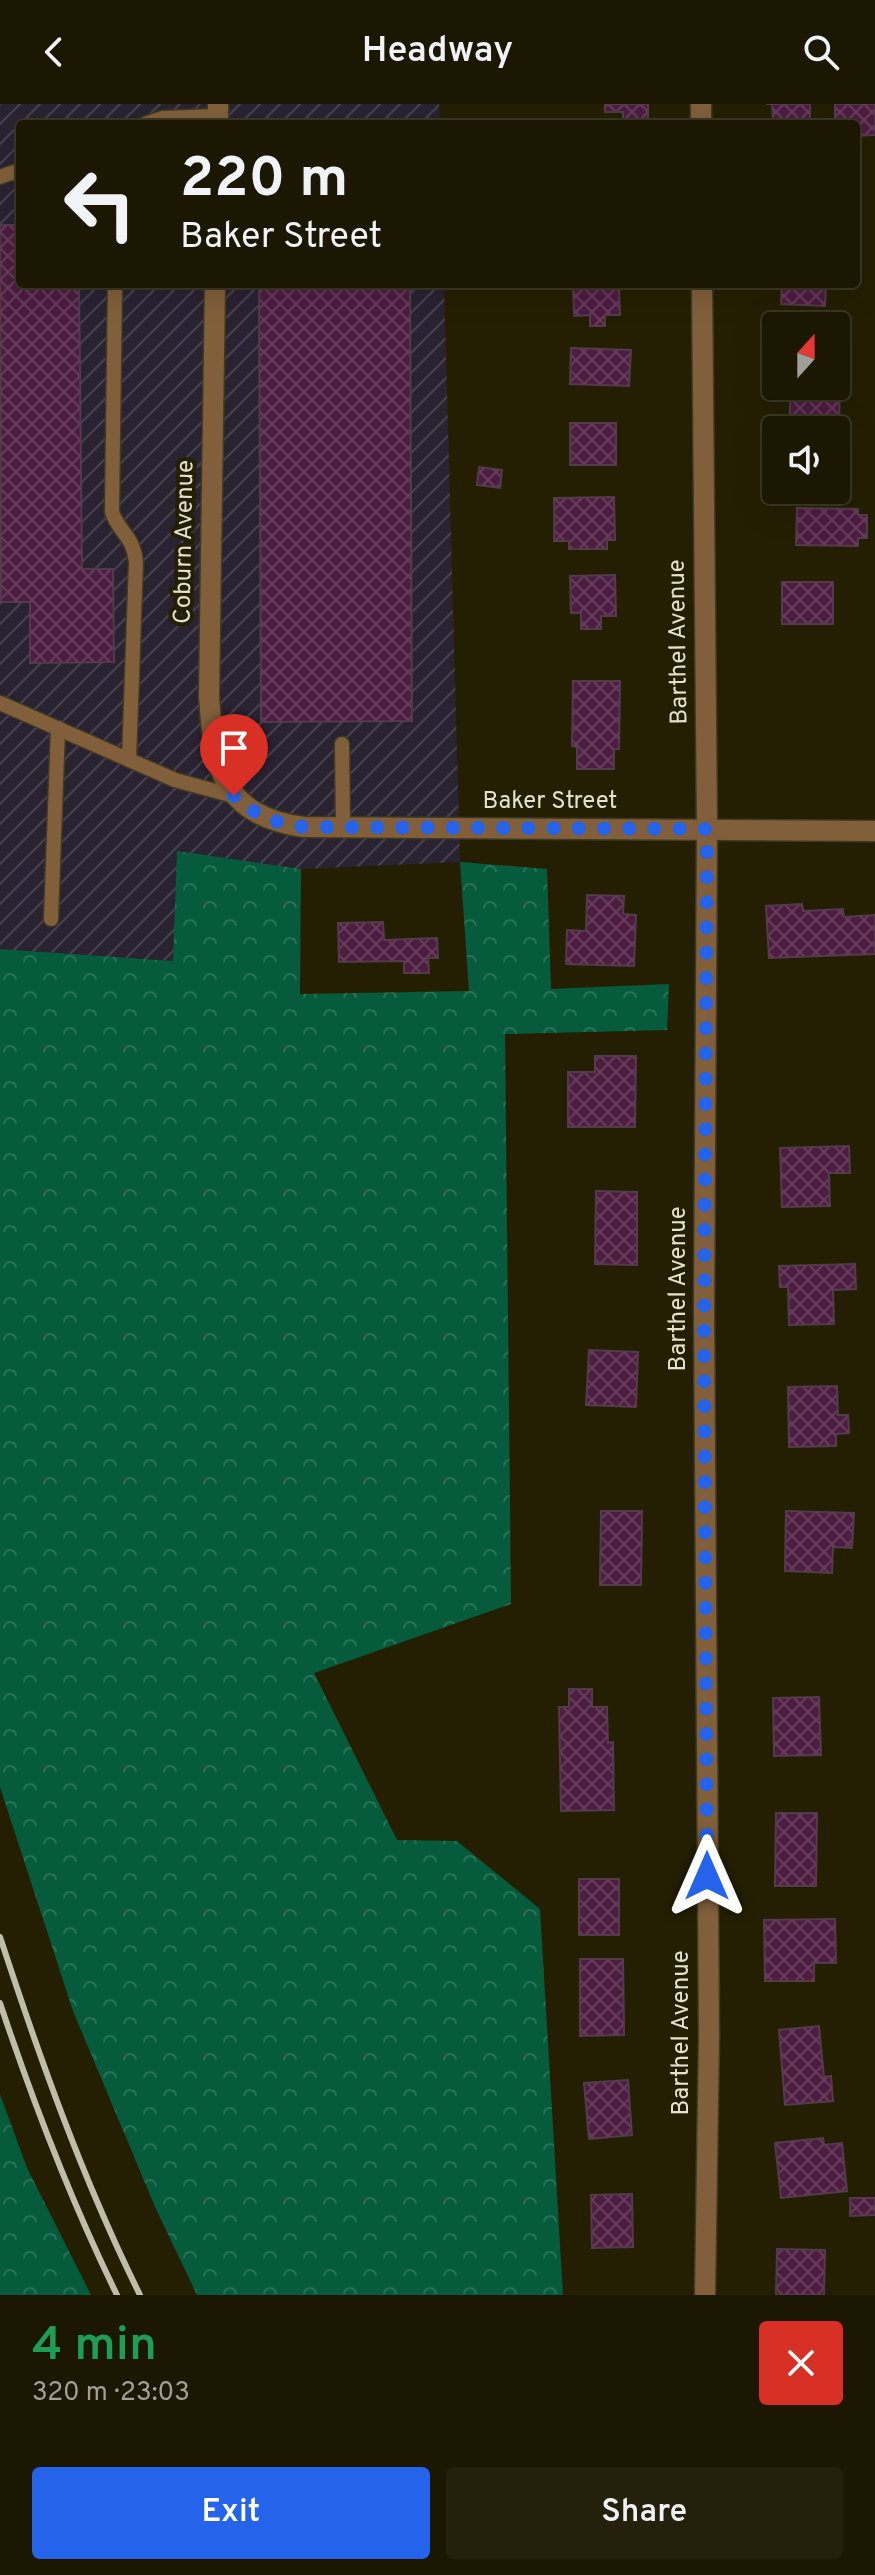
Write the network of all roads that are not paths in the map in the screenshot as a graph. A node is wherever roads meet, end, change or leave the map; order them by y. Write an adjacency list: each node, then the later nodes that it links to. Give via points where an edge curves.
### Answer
1 (218, 115): 2 (lane)
2 (157, 120)
3 (115, 288): 9 (lane, via 112,512 135,547 136,562)
4 (215, 288): 10 (street, Coburn Avenue, via 209,697 215,758)
5 (702, 288): 12 (street, Barthel Avenue)
6 (0, 703): 7 (lane)
7 (58, 728): 9 (lane); 14 (lane)
8 (342, 744): 11 (lane)
9 (129, 760): 10 (lane)
10 (234, 796): 11 (street, Baker Street, via 278,822)
11 (343, 827): 12 (street, Baker Street)
12 (707, 829): 13 (street, Baker Street); 15 (street, Barthel Avenue)
13 (875, 831)
14 (51, 919)
15 (705, 2295)

